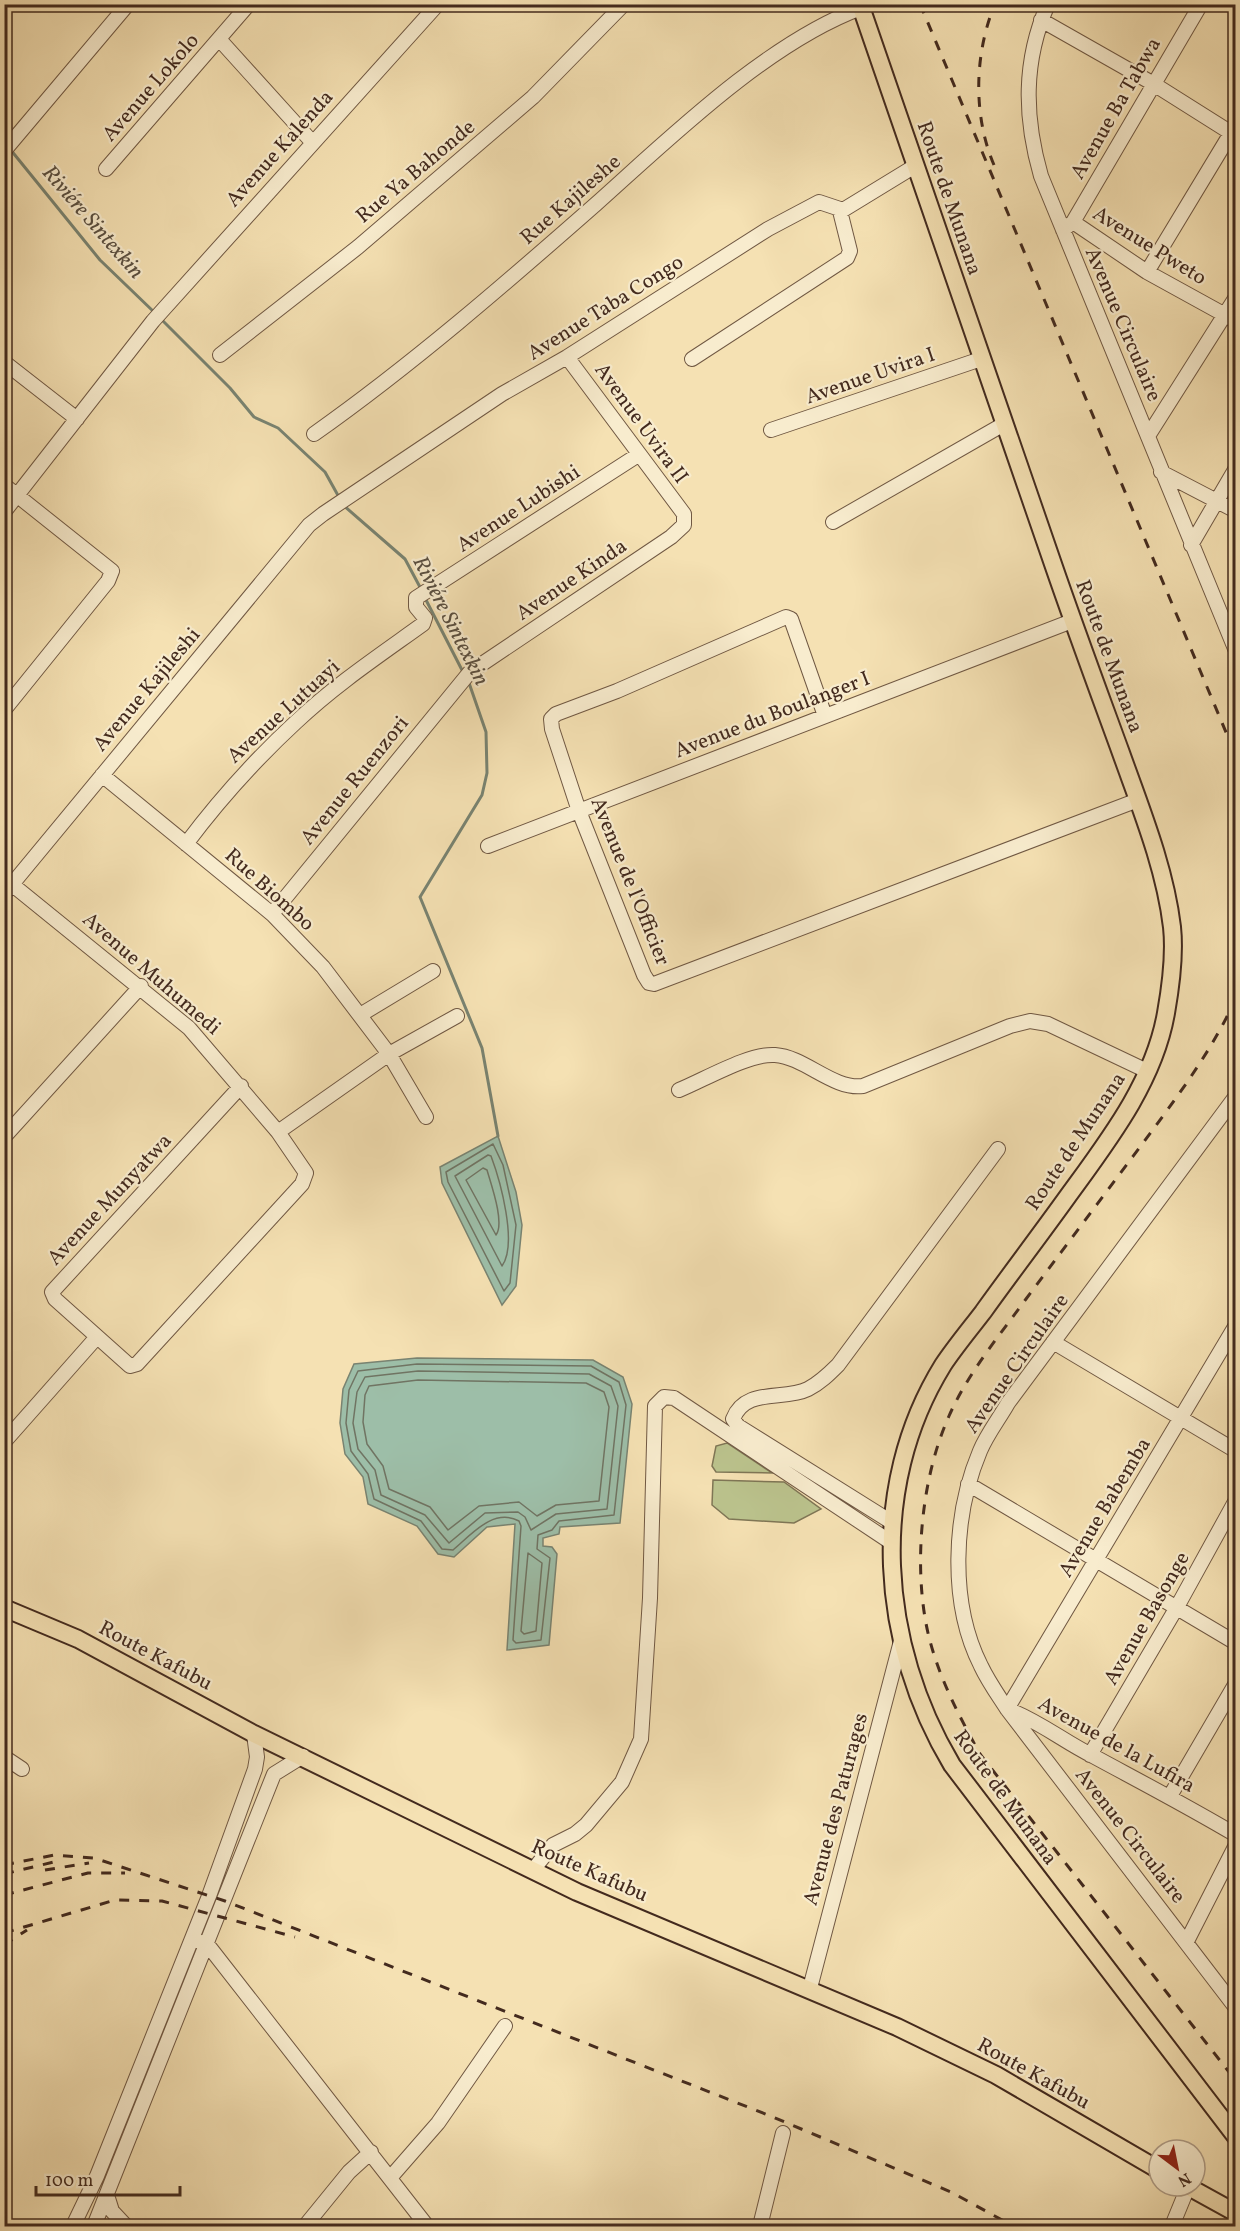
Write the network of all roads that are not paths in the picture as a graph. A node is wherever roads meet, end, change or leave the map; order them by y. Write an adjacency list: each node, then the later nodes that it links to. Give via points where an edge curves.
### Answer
1 (128, 4): 13 (street)
2 (249, 4): 9 (street, Avenue Lokolo)
3 (438, 4): 12 (street, Avenue Kalenda)
4 (624, 4): 21 (street, Rue Ya Bahonde, via 533,97 358,247)
5 (1048, 4): 8 (street, Avenue Circulaire)
6 (1201, 4): 10 (street, Avenue Ba Tabwa)
7 (861, 6): 14 (main road, Route de Munana); 29 (street, Rue Kajileshe, via 831,19 698,114 440,337)
8 (1041, 20): 10 (street); 17 (street, Avenue Circulaire, via 1030,67 1030,140 1041,176)
9 (219, 39): 12 (street); 15 (street, Avenue Lokolo)
10 (1152, 83): 11 (street); 17 (street, Avenue Ba Tabwa)
11 (1233, 134): 18 (street)
12 (313, 142): 26 (street, Avenue Kalenda, via 153,321)
13 (4, 151)
14 (915, 166): 16 (street); 24 (main road, Route de Munana)
15 (106, 169)
16 (840, 211): 22 (street, Avenue Taba Congo, via 822,202 793,215); 23 (street, via 850,251 847,258)
17 (1068, 226): 18 (street, Avenue Pweto); 30 (street, Avenue Circulaire)
18 (1147, 272): 20 (street, Avenue Pweto)
19 (1236, 297): 20 (street)
20 (1230, 318): 30 (street)
21 (220, 355)
22 (567, 357): 31 (street, Avenue Uvira II); 39 (street, Avenue Taba Congo, via 432,439)
23 (692, 359)
24 (981, 359): 27 (main road, Route de Munana); 28 (street, Avenue Uvira I)
25 (4, 362): 26 (street)
26 (77, 419): 35 (street, Avenue Kalenda)
27 (1004, 424): 41 (street); 43 (main road, Route de Munana)
28 (771, 430)
29 (314, 434)
30 (1148, 436): 33 (street, Avenue Circulaire)
31 (638, 455): 40 (street, Avenue Uvira II); 44 (street, Avenue Lubishi, via 416,598 416,607 425,618)
32 (1236, 468): 36 (street)
33 (1161, 472): 36 (street); 42 (street, Avenue Circulaire)
34 (4, 485): 35 (street)
35 (17, 495): 38 (street, Avenue Kalenda); 47 (street, via 111,568 112,573)
36 (1217, 500): 37 (street); 42 (street)
37 (1236, 511)
38 (4, 512)
39 (323, 514): 49 (street, Avenue Kajileshi, via 309,525)
40 (684, 514): 46 (street, Avenue Kinda, via 684,525 671,537)
41 (833, 522)
42 (1191, 545): 45 (street, Avenue Circulaire)
43 (1072, 621): 48 (street, Avenue du Boulanger I); 50 (main road, Route de Munana)
44 (423, 624): 52 (street, Avenue Lutuayi, via 297,721 216,804)
45 (1234, 643)
46 (470, 672): 55 (street, Avenue Ruenzori)
47 (4, 710)
48 (825, 716): 51 (street, Avenue du Boulanger I); 51 (street, Avenue de l'Officier, via 791,620 780,618 634,684 556,714 550,723)
49 (102, 775): 52 (street, Rue Biombo); 54 (street, Avenue Kajileshi)
50 (1138, 800): 51 (street, Avenue de l'Officier, via 654,984 644,975); 61 (main road, Route de Munana, via 1161,874 1173,949 1165,1021)
51 (579, 811): 53 (street, Avenue du Boulanger I)
52 (186, 844): 55 (street, Rue Biombo)
53 (488, 846)
54 (7, 885): 57 (street, Avenue Muhumedi)
55 (272, 914): 58 (street, Rue Biombo, via 323,967)
56 (433, 971): 58 (street)
57 (141, 986): 62 (street, Avenue Muhumedi, via 189,1028); 67 (street)
58 (360, 1015): 60 (street, Rue Biombo)
59 (458, 1016): 60 (street)
60 (389, 1054): 65 (street, Rue Biombo); 66 (street)
61 (1147, 1071): 63 (street, via 1048,1024 1030,1021 863,1086 851,1086 790,1058 770,1055 751,1059); 77 (main road, Route de Munana, via 1096,1158 943,1366 918,1416)
62 (241, 1086): 66 (street, Avenue Muhumedi); 70 (street, Avenue Munyatwa, via 51,1292)
63 (679, 1090)
64 (1236, 1096): 71 (street, Avenue Circulaire)
65 (426, 1117)
66 (278, 1132): 70 (street, Avenue Muhumedi, via 304,1169 306,1177 302,1184 134,1366)
67 (4, 1137)
68 (998, 1149): 77 (street, via 838,1365 806,1390 756,1398 737,1409 733,1419 738,1426)
69 (1236, 1325): 72 (street, Avenue Babemba)
70 (96, 1338): 73 (street)
71 (1053, 1342): 72 (street); 75 (street, Avenue Circulaire, via 1008,1403 986,1440)
72 (1180, 1419): 74 (street); 79 (street, Avenue Babemba)
73 (4, 1442)
74 (1236, 1451)
75 (968, 1484): 79 (street); 85 (street, Avenue Circulaire, via 958,1551 960,1598 980,1666)
76 (1236, 1500): 80 (street, Avenue Basonge)
77 (893, 1523): 78 (main road, Route de Munana)
78 (892, 1543): 82 (main road, Route de Munana); 94 (street, via 674,1398 664,1397 655,1406 650,1598 641,1739 622,1782 586,1825 553,1845)
79 (1098, 1559): 80 (street); 85 (street, Avenue Babemba)
80 (1177, 1607): 83 (street); 87 (street, Avenue Basonge)
81 (4, 1608): 86 (main road, Route Kafubu, via 78,1639)
82 (901, 1641): 98 (street, Avenue des Paturages); 102 (main road, Route de Munana, via 922,1710 952,1765)
83 (1236, 1643)
84 (1236, 1683): 91 (street)
85 (1007, 1709): 87 (street, Avenue de la Lufira, via 1034,1720); 96 (street, Avenue Circulaire)
86 (254, 1734): 88 (main road, Route Kafubu); 95 (street, via 255,1769)
87 (1090, 1755): 91 (street, Avenue de la Lufira)
88 (303, 1756): 94 (main road, Route Kafubu); 97 (street, via 274,1774)
89 (4, 1758): 90 (street)
90 (22, 1769)
91 (1170, 1796): 92 (street, Avenue de la Lufira)
92 (1236, 1835)
93 (1236, 1845): 96 (street)
94 (533, 1870): 98 (main road, Route Kafubu)
95 (192, 1937): 97 (street); 110 (street)
96 (1187, 1941): 99 (street, Avenue Circulaire)
97 (207, 1944): 103 (street); 106 (street)
98 (810, 1988): 104 (main road, Route Kafubu, via 996,2075)
99 (1236, 2008)
100 (505, 2026): 105 (street, via 438,2123)
101 (783, 2133): 115 (street)
102 (1236, 2137)
103 (371, 2152): 105 (street); 113 (street, via 349,2172)
104 (1147, 2163)
105 (390, 2178): 114 (street)
106 (107, 2194): 111 (street); 112 (street, via 112,2211)
107 (1207, 2197): 109 (main road)
108 (1182, 2198): 116 (street)
109 (1236, 2213)
110 (73, 2226)
111 (94, 2226)
112 (126, 2226)
113 (305, 2226)
114 (427, 2226)
115 (760, 2226)
116 (1172, 2226)

